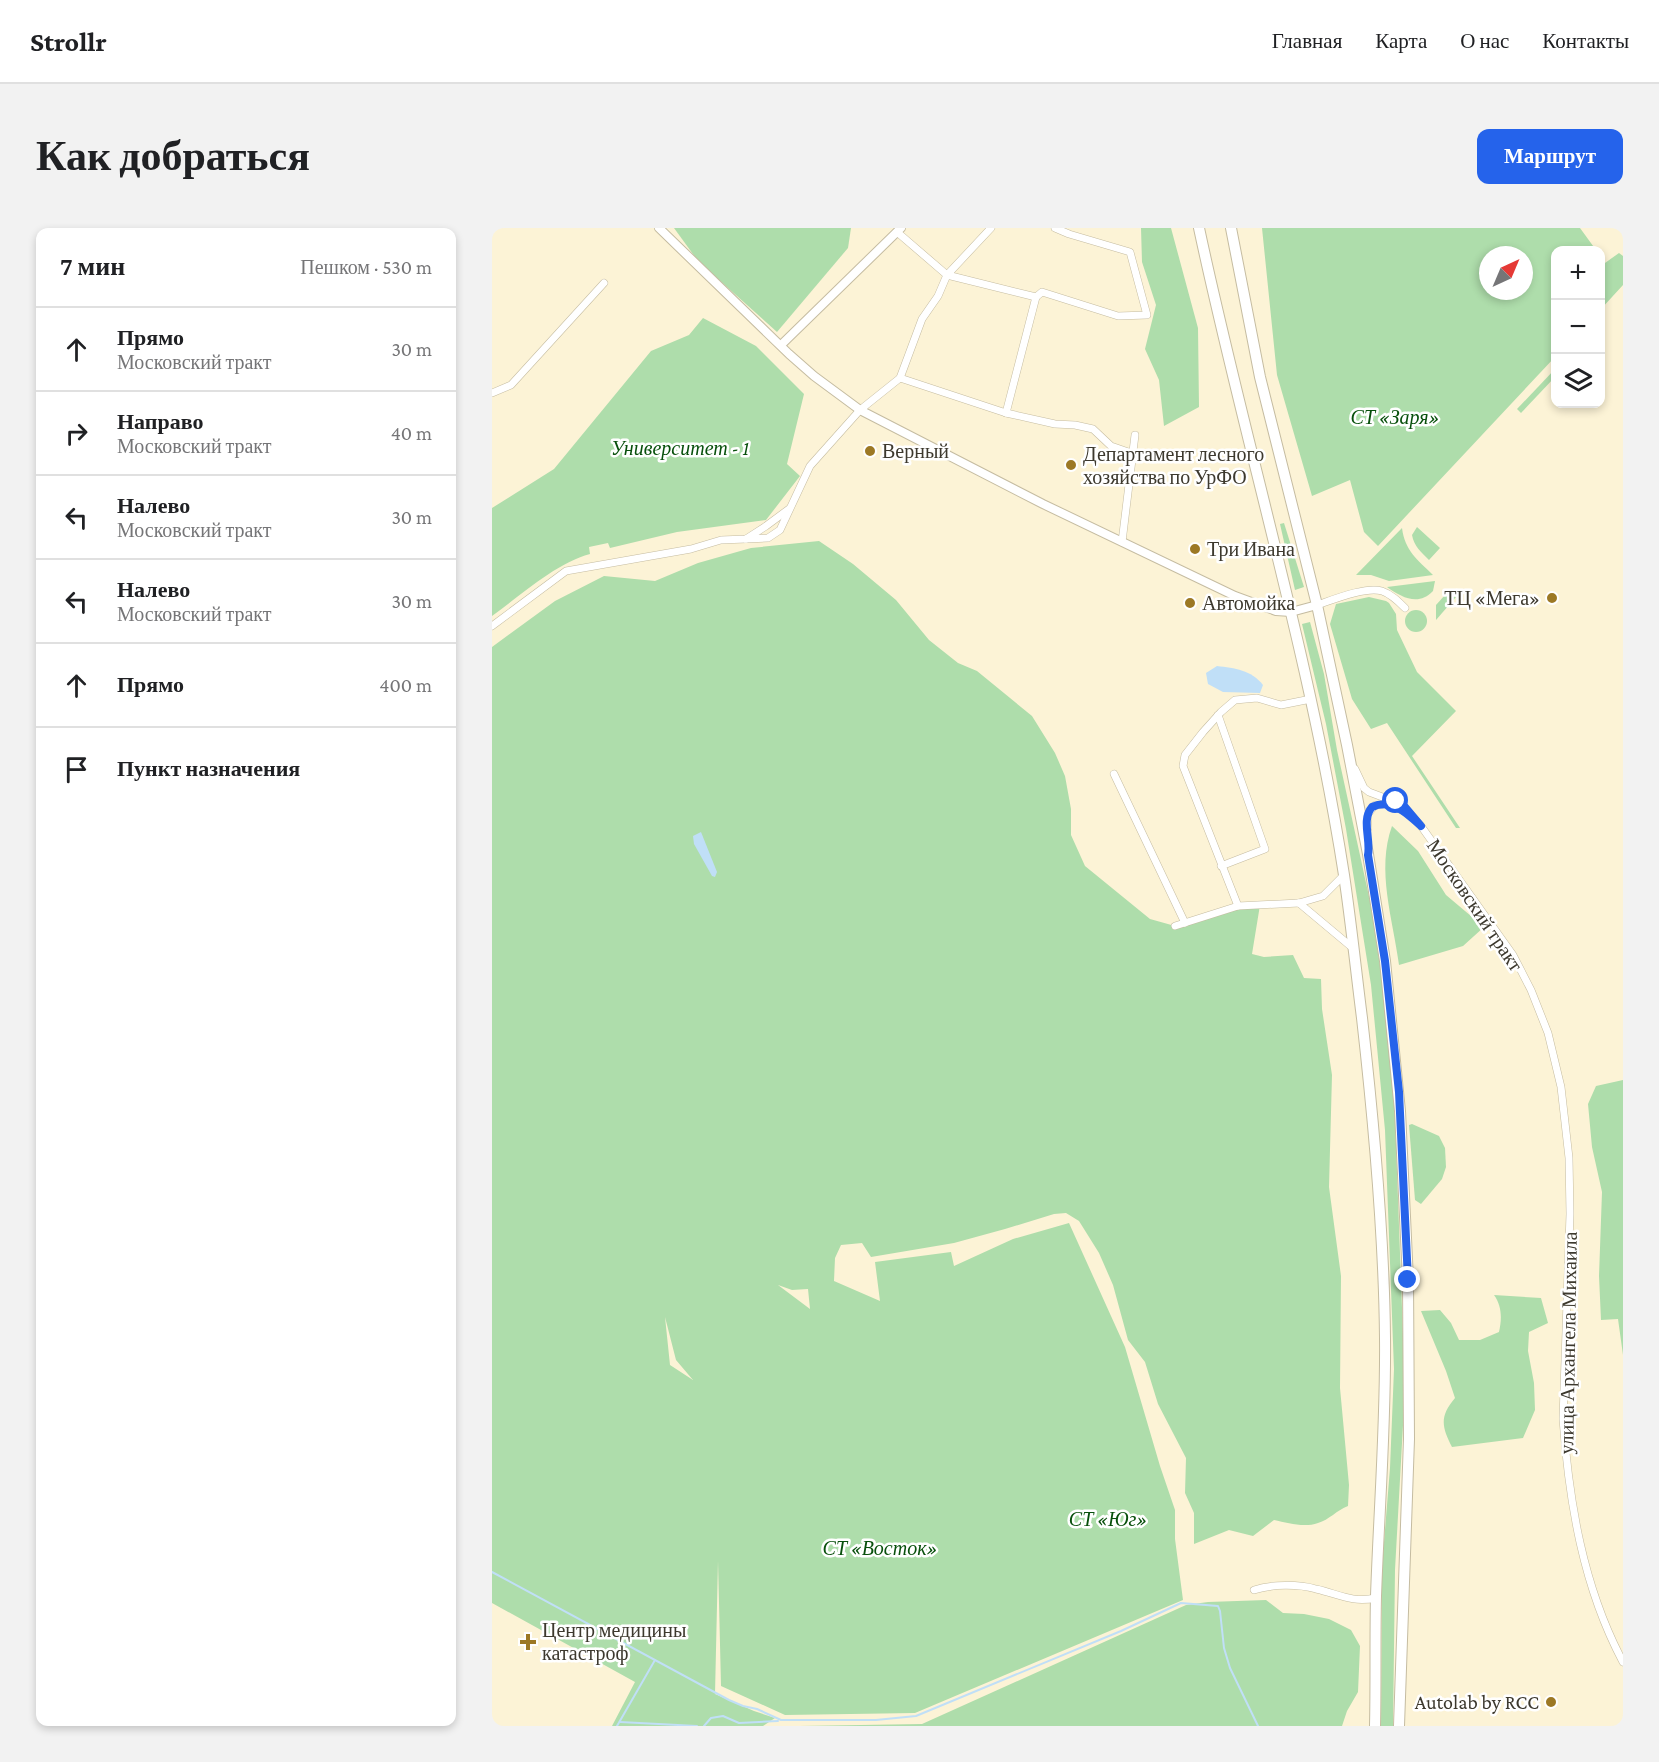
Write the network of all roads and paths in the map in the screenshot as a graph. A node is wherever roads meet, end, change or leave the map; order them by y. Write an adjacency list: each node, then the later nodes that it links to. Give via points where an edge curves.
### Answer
1 (659, 228): 10 (street)
2 (992, 228): 7 (street)
3 (1056, 228): 9 (street, via 1130,252 1147,315 1118,316 1042,292)
4 (1199, 228): 22 (main road)
5 (1231, 228): 20 (main road, via 1260,376)
6 (899, 230): 7 (street); 10 (street)
7 (946, 275): 9 (street); 11 (street, via 938,296 922,319)
8 (604, 283): 12 (street, via 511,385)
9 (1036, 297): 14 (street)
10 (780, 345): 13 (street)
11 (900, 378): 13 (street); 14 (street)
12 (492, 393)
13 (860, 410): 17 (street, via 810,466); 19 (street)
14 (1006, 413): 16 (street, via 1093,429 1111,446)
15 (1135, 435): 16 (street)
16 (1134, 454): 19 (street)
17 (790, 508): 18 (street); 18 (street, via 780,530 768,538)
18 (746, 539): 23 (street, via 721,540 566,572)
19 (1122, 542): 22 (street, via 1236,597)
20 (1317, 605): 21 (street, via 1371,590 1391,595); 22 (street); 26 (main road)
21 (1405, 608)
22 (1291, 612): 24 (main road)
23 (492, 626)
24 (1311, 699): 25 (street, via 1281,705 1257,698 1235,700); 31 (main road)
25 (1218, 715): 30 (street, via 1185,756 1183,766); 30 (street, via 1265,849)
26 (1349, 752): 28 (street, Московский тракт, via 1364,788 1401,804); 29 (main road)
27 (1114, 774): 34 (street)
28 (1421, 826): 29 (street, Московский тракт, via 1396,806 1375,806 1367,814); 37 (street, Московский тракт, via 1522,971 1548,1034)
29 (1368, 855): 42 (main road, via 1385,961 1399,1092 1408,1261 1409,1439)
30 (1221, 866): 33 (street)
31 (1344, 875): 32 (street, via 1323,896); 36 (main road)
32 (1299, 903): 33 (street); 36 (street)
33 (1238, 906): 34 (street)
34 (1185, 923): 35 (street)
35 (1175, 926)
36 (1354, 949): 39 (main road, via 1382,1237 1385,1340)
37 (1561, 1087): 40 (street, улица Архангела Михаила, via 1570,1180 1563,1419 1566,1452 1586,1568)
38 (1254, 1590): 39 (street, via 1298,1586 1342,1598)
39 (1376, 1598): 41 (main road)
40 (1623, 1662)
41 (1375, 1726)
42 (1399, 1726)

